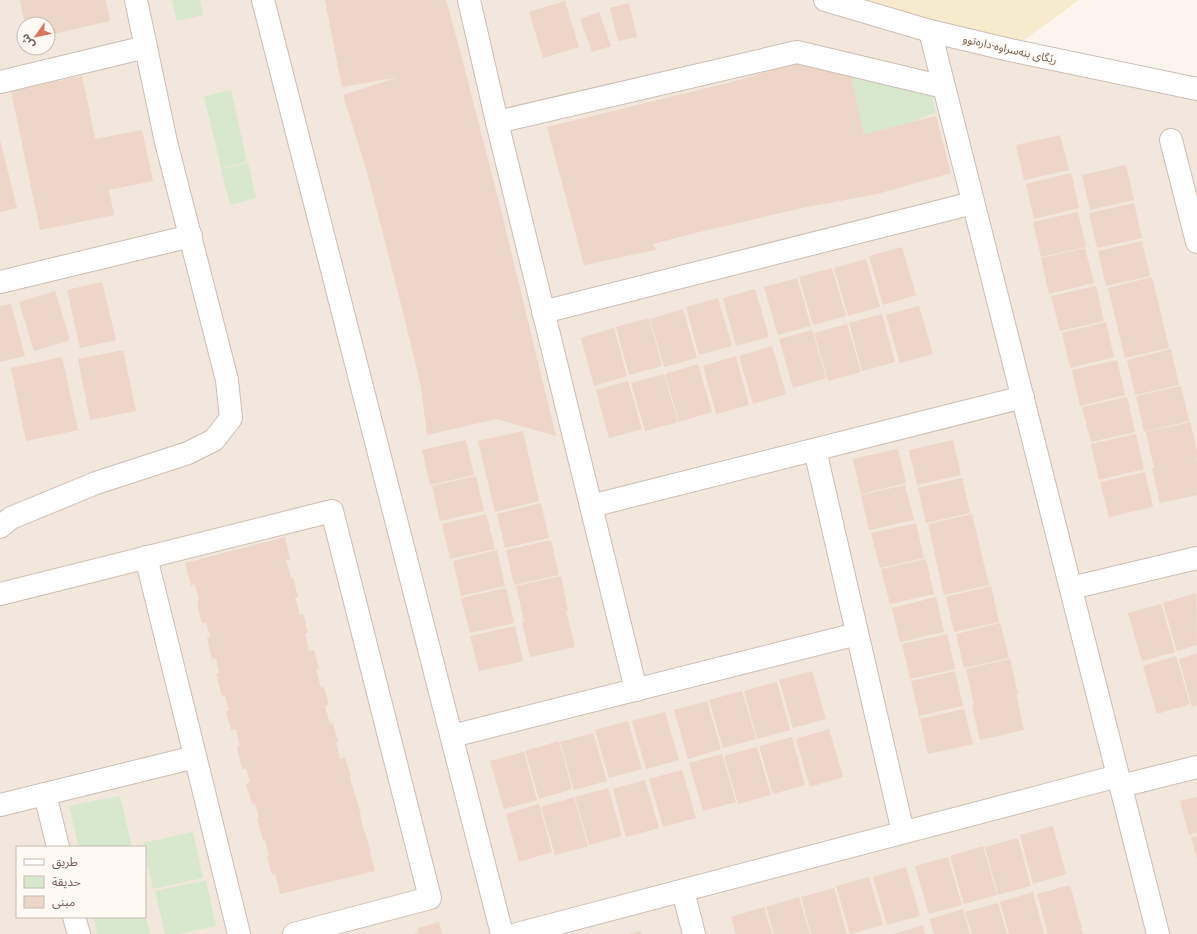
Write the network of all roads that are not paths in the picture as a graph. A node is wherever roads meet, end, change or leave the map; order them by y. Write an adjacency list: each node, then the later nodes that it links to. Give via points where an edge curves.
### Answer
1 (136, 0): 6 (street)
2 (263, 0): 27 (street)
3 (469, 0): 10 (street)
4 (824, 0): 5 (street, رێگای بنەسراوە-دارەتوو)
5 (930, 31): 8 (street); 9 (street, رێگای بنەسراوە-دارەتوو)
6 (146, 47): 7 (street); 13 (street, via 166,142)
7 (0, 82)
8 (944, 87): 10 (street, via 797,52); 12 (street)
9 (1197, 89)
10 (497, 122): 16 (street)
11 (1171, 140): 14 (street)
12 (974, 203): 16 (street); 17 (street)
13 (190, 236): 15 (street); 20 (street, via 227,380 230,418 214,440 188,453 96,483 11,518)
14 (1197, 242)
15 (0, 282)
16 (543, 312): 19 (street)
17 (1023, 397): 18 (street); 23 (street)
18 (815, 450): 19 (street); 25 (street)
19 (591, 506): 26 (street)
20 (0, 527)
21 (146, 557): 24 (street); 28 (street); 39 (street, via 332,511 430,898)
22 (1197, 558): 23 (street)
23 (1071, 588): 30 (street)
24 (0, 594)
25 (857, 634): 26 (street); 33 (street)
26 (636, 690): 27 (street)
27 (452, 736): 40 (street)
28 (195, 757): 31 (street); 38 (street)
29 (1197, 767): 30 (street)
30 (1120, 781): 33 (street); 43 (street)
31 (45, 794): 32 (street); 34 (street)
32 (0, 805)
33 (903, 832): 35 (street)
34 (58, 846)
35 (683, 890): 41 (street); 42 (street)
36 (74, 918): 37 (street)
37 (79, 934)
38 (239, 934)
39 (294, 934)
40 (502, 934)
41 (518, 934)
42 (694, 934)
43 (1158, 934)

